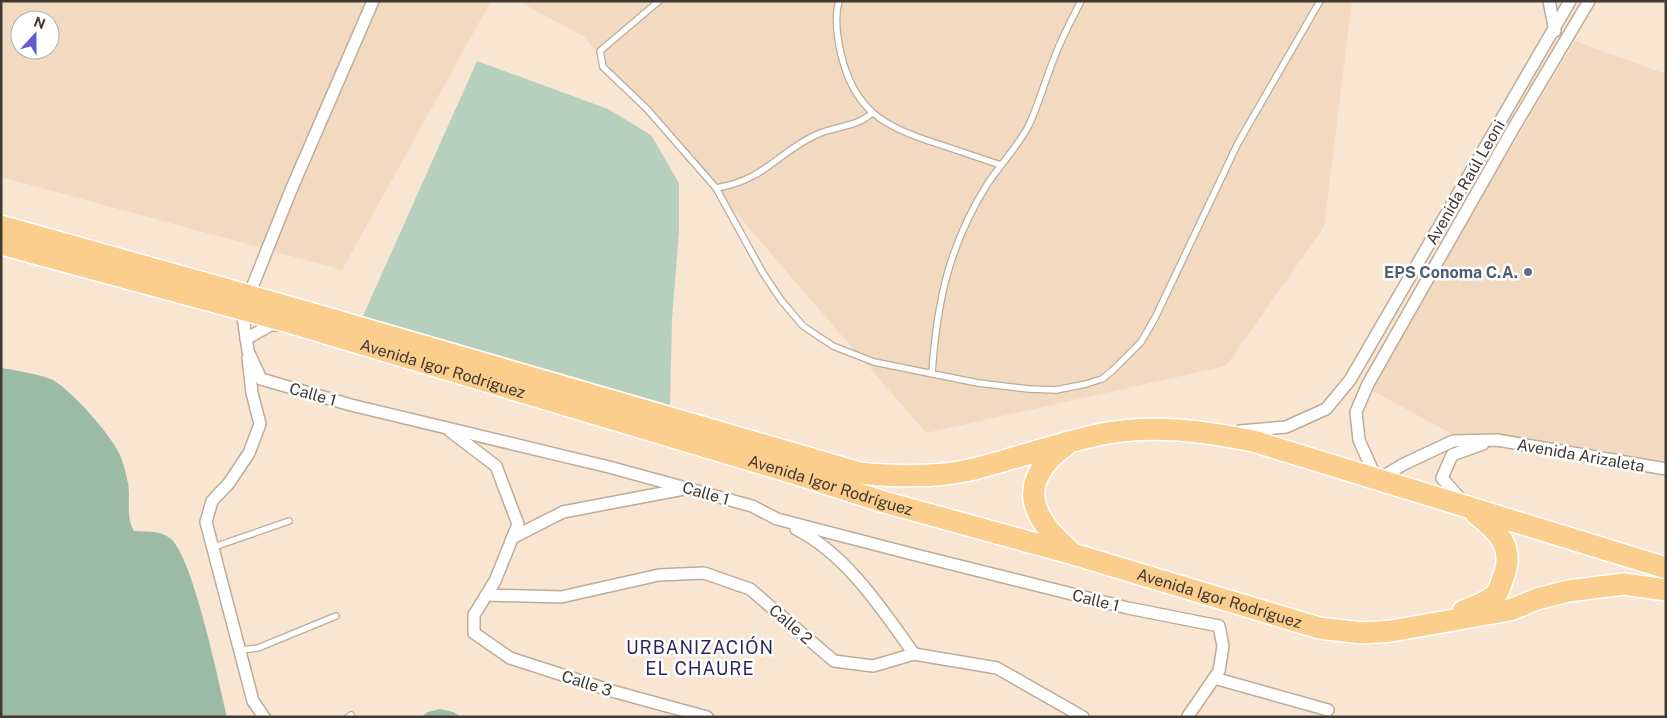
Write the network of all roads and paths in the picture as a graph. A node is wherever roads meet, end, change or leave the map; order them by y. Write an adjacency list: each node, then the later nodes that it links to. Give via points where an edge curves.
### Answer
1 (373, 1): 16 (street)
2 (660, 1): 13 (lane, via 600,51 601,62)
3 (839, 1): 11 (lane, via 837,27 843,62 856,95)
4 (1081, 1): 12 (lane, via 1054,56 1035,113)
5 (1320, 1): 20 (lane, via 1238,143 1148,330 1122,362 1102,379 1056,390 978,383)
6 (1549, 1): 9 (street)
7 (1570, 1): 9 (street, Avenida Raúl Leoni)
8 (1589, 1): 10 (street, Avenida Raúl Leoni)
9 (1553, 29): 10 (street); 22 (street, Avenida Raúl Leoni, via 1350,380 1332,402 1326,409 1286,428)
10 (1565, 41): 26 (street, Avenida Raúl Leoni, via 1368,384 1356,412 1359,440)
11 (872, 112): 12 (lane, via 906,134); 13 (lane, via 858,122 808,139 756,176)
12 (1001, 165): 20 (lane, via 977,202 952,253 936,320)
13 (716, 188): 20 (lane, via 771,287 803,326 833,346 860,357)
14 (1, 226): 16 (highway, Avenida Igor Rodríguez)
15 (1, 244): 16 (highway, Avenida Igor Rodríguez)
16 (246, 303): 17 (highway, Avenida Igor Rodríguez); 18 (street, Calle 1); 24 (highway, Avenida Igor Rodríguez, via 860,473 895,477 952,473)
17 (301, 326): 18 (street, via 272,325); 33 (highway, Avenida Igor Rodríguez, via 884,502)
18 (246, 339): 19 (street, Calle 1)
19 (248, 351): 21 (street, Calle 1, via 261,379); 32 (street, via 252,393 260,424 249,453 207,511 206,522)
20 (932, 373)
21 (447, 428): 27 (street, Calle 1); 31 (street, via 496,466 518,524)
22 (1207, 433): 24 (highway, Avenida Igor Rodríguez, via 1143,429); 26 (highway, Avenida Igor Rodríguez, via 1253,441)
23 (1497, 440): 25 (street, Avenida Arizaleta); 26 (street, Avenida Arizaleta, via 1453,441); 28 (street, via 1452,455 1445,468 1442,478)
24 (1071, 442): 33 (highway, via 1049,458 1038,472 1033,490 1040,518 1050,534)
25 (1666, 469)
26 (1377, 480): 28 (highway, Avenida Igor Rodríguez)
27 (688, 489): 29 (street, Calle 1, via 752,506); 31 (street, via 563,512)
28 (1469, 508): 34 (highway, Avenida Igor Rodríguez); 38 (highway, via 1496,529 1504,542 1507,569 1497,593 1481,604)
29 (777, 519): 40 (street, via 815,538 874,596); 41 (street, Calle 1, via 1128,608 1219,626 1224,646)
30 (289, 520): 32 (lane)
31 (512, 538): 36 (street)
32 (214, 547): 39 (street)
33 (1073, 554): 38 (highway, Avenida Igor Rodríguez, via 1319,628 1362,633)
34 (1666, 568)
35 (1666, 590): 38 (highway, Avenida Igor Rodríguez, via 1624,584 1568,591 1537,598 1510,610)
36 (486, 595): 40 (street, Calle 2, via 560,597 659,575 704,573 750,589 834,661 873,666); 44 (street, Calle 3, via 474,615 474,633 510,658)
37 (336, 616): 39 (lane, via 258,648)
38 (1408, 629)
39 (241, 650): 43 (street, via 253,701)
40 (914, 654): 45 (street, Calle 2, via 997,668)
41 (1214, 678): 42 (street); 46 (street)
42 (1328, 710)
43 (264, 717)
44 (707, 717)
45 (1083, 717)
46 (1188, 717)

